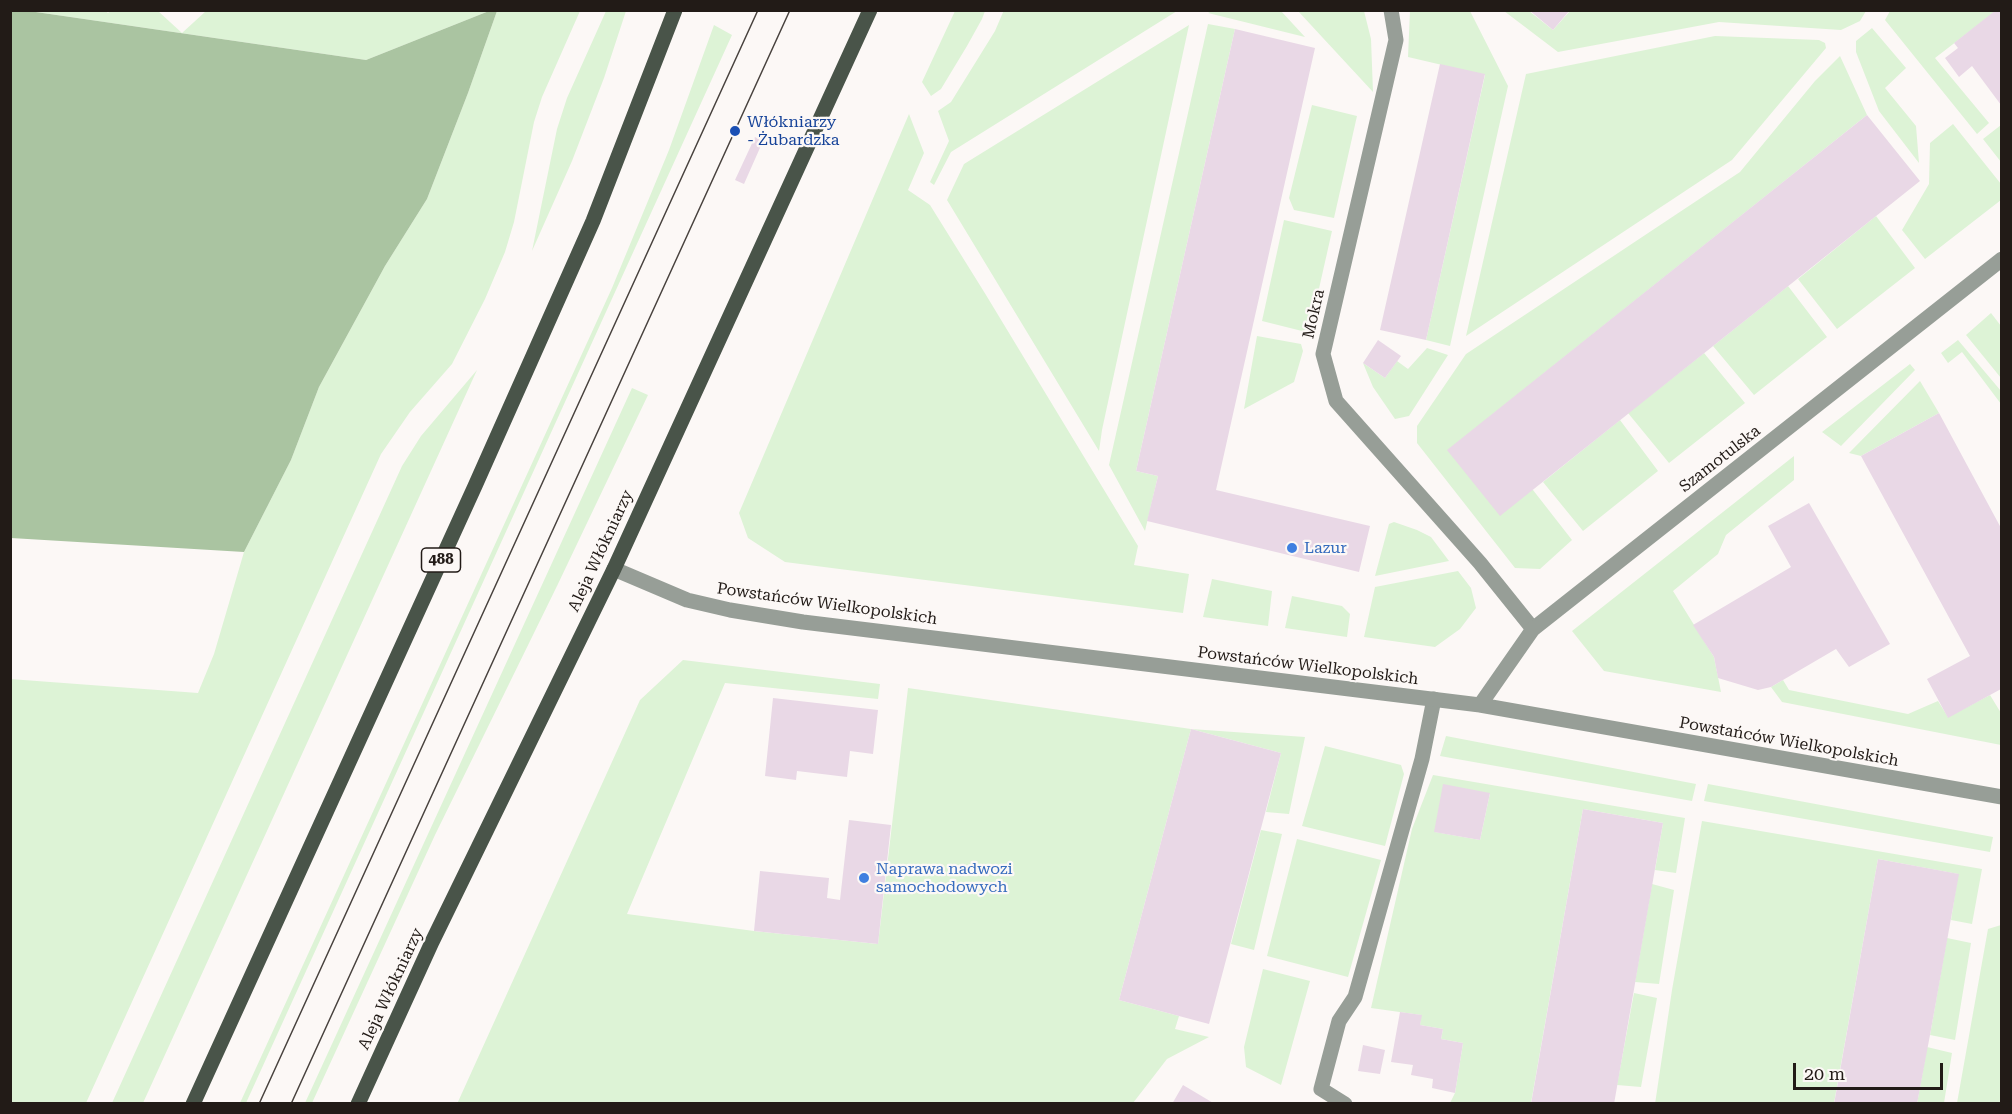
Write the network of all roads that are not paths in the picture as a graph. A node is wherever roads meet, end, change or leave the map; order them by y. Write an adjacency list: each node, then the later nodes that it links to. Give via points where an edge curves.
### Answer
1 (675, 10): 10 (main road, 488, via 593,221)
2 (870, 10): 5 (main road, Aleja Włókniarzy)
3 (1391, 10): 6 (street, Mokra, via 1396,40 1323,354 1336,401 1480,563)
4 (2001, 259): 6 (street, Szamotulska)
5 (614, 568): 7 (street, Powstańców Wielkopolskich, via 687,600 740,612); 11 (main road, Aleja Włókniarzy, via 432,942)
6 (1533, 629): 8 (street, Szamotulska)
7 (1434, 699): 8 (street, Powstańców Wielkopolskich); 12 (street, via 1422,759 1355,997 1339,1020 1322,1089)
8 (1480, 705): 9 (street, Powstańców Wielkopolskich)
9 (2001, 797)
10 (193, 1104)
11 (358, 1104)
12 (1345, 1104)

